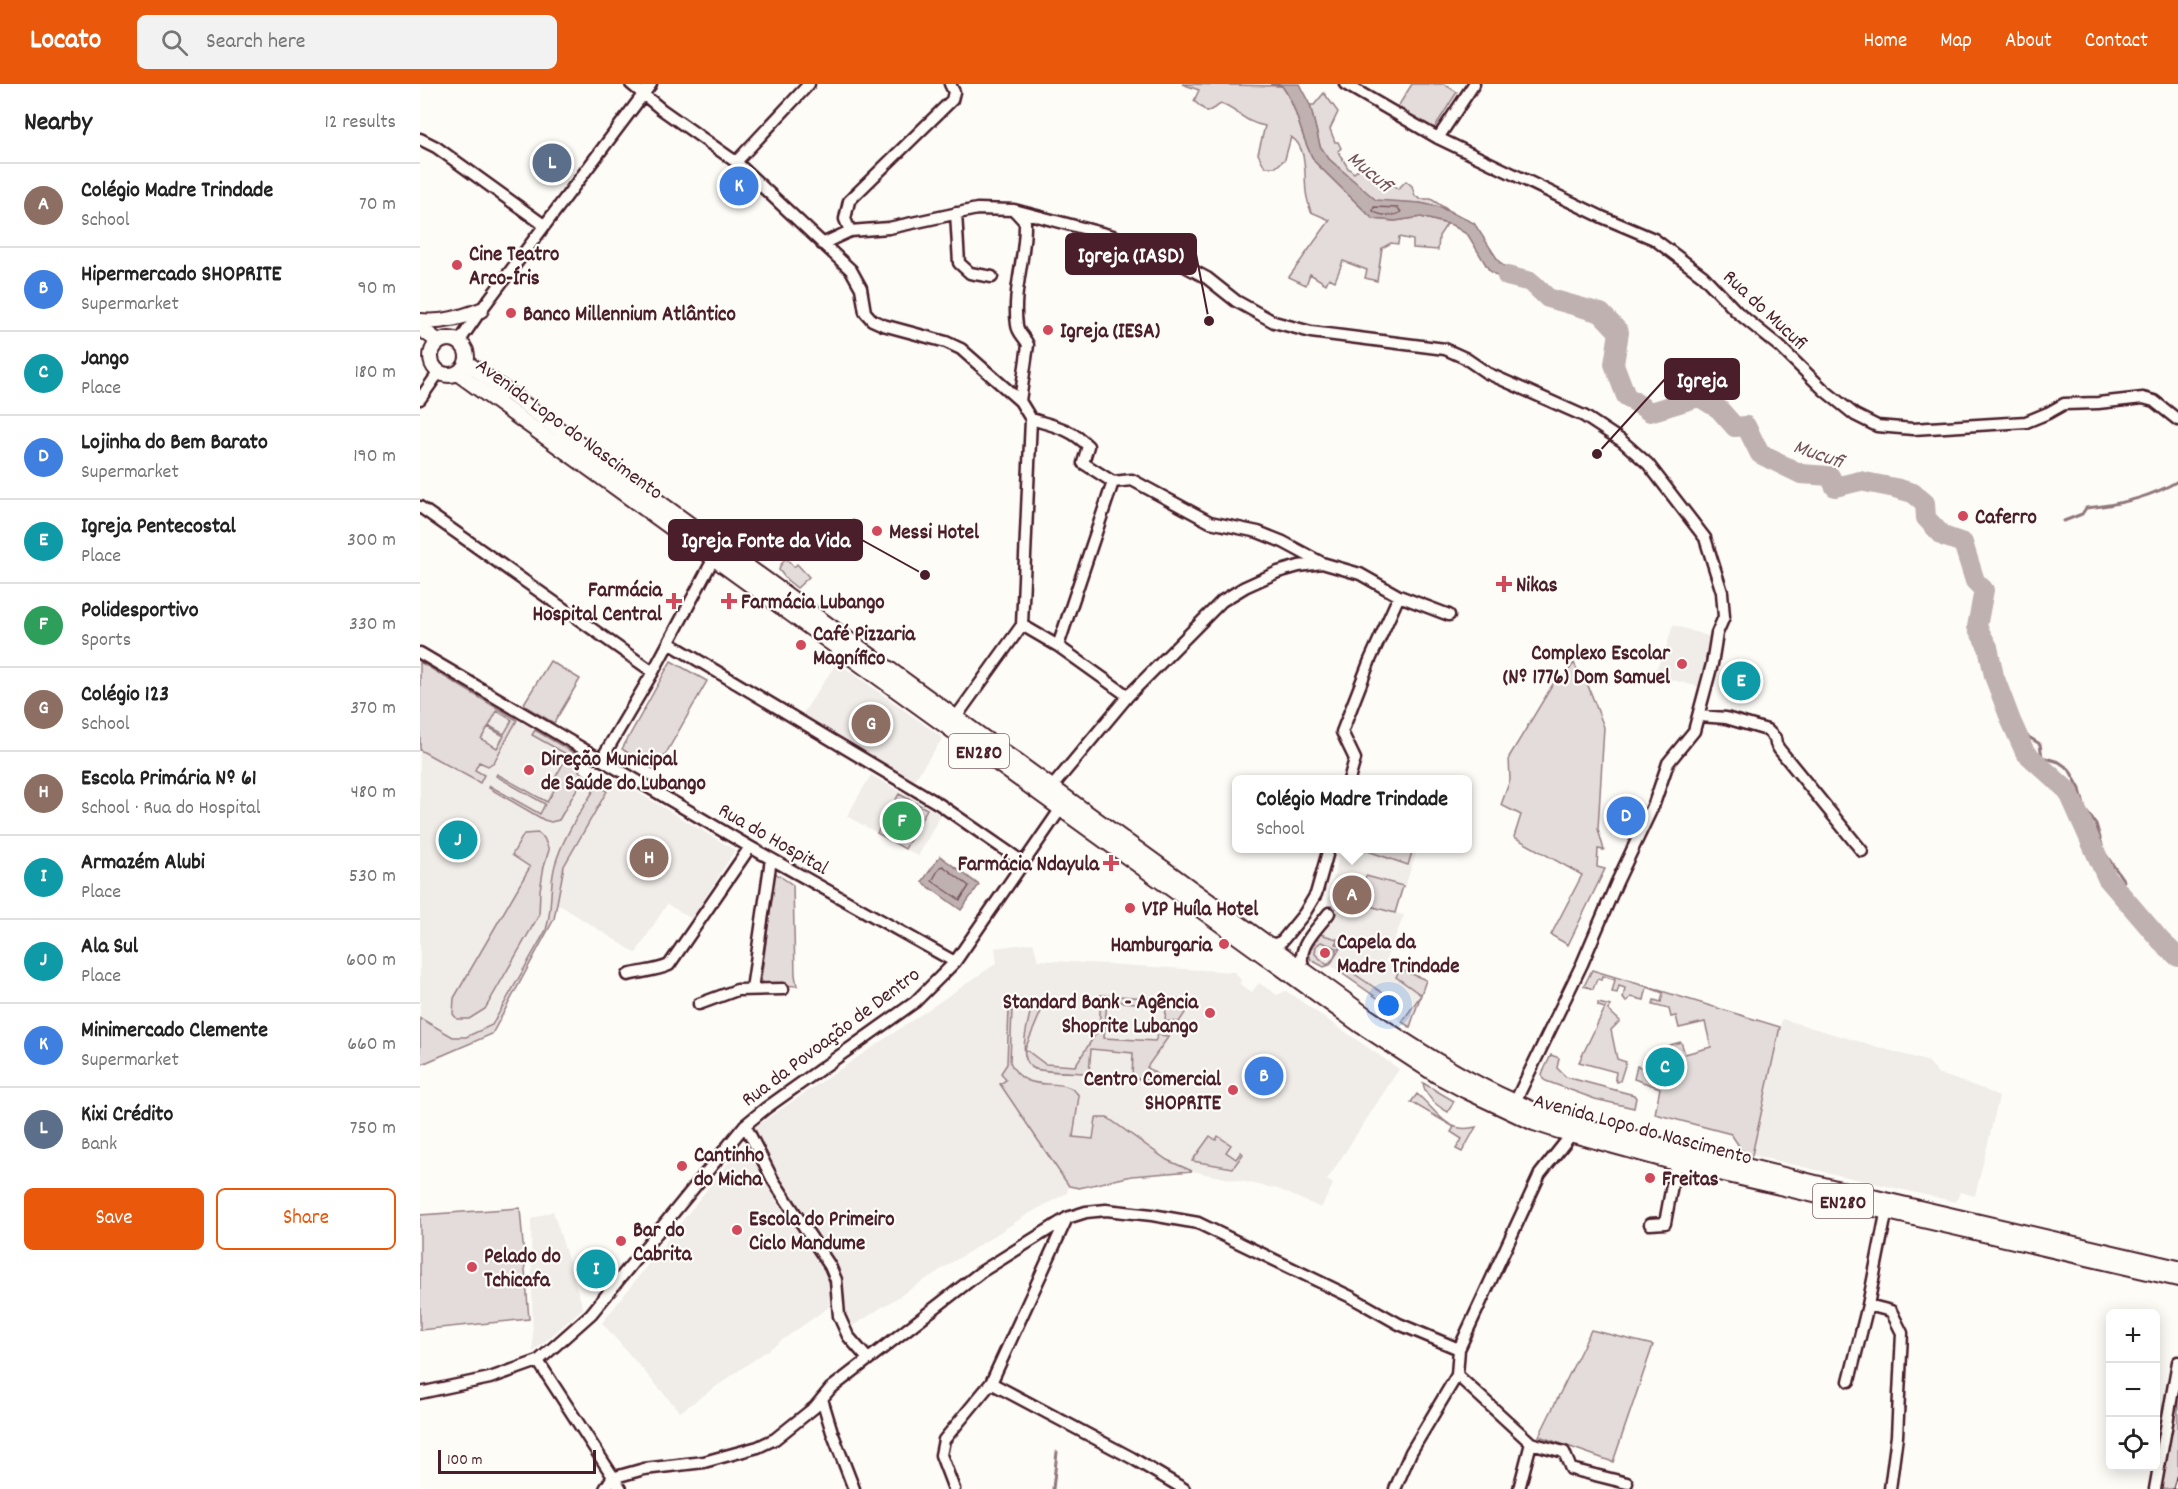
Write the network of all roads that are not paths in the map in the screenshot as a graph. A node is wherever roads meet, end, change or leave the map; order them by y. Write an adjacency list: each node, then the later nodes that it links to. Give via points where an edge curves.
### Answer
1 (631, 84): 7 (street)
2 (651, 84): 7 (street)
3 (809, 84): 12 (street)
4 (950, 84): 16 (street, via 952,100 849,201 845,219)
5 (1345, 84): 9 (street, Rua do Mucufi)
6 (1474, 84): 9 (street)
7 (642, 93): 12 (street); 15 (street)
8 (420, 132): 11 (street)
9 (1438, 138): 31 (street, Rua do Mucufi, via 1602,218 1654,239 1703,276 1824,390 1855,416 1876,426 1913,429 2026,422 2064,404 2143,398 2154,400)
10 (420, 139): 11 (street)
11 (436, 147): 15 (street)
12 (736, 162): 17 (street)
13 (1014, 210): 14 (street); 29 (street, via 1025,222 1016,305 1017,327 1028,345); 44 (street, via 1113,236 1164,255 1208,278 1236,301 1274,322 1311,332 1445,349 1487,373 1584,416 1622,441 1648,464 1705,538 1722,592 1724,617)
14 (956, 213): 16 (street, via 889,228); 18 (street, via 959,263 970,273)
15 (544, 225): 19 (street)
16 (850, 231): 17 (street)
17 (822, 244): 29 (street, via 850,270 872,320 961,349)
18 (992, 277)
19 (481, 310): 20 (main road, via 458,319); 23 (street)
20 (420, 321)
21 (420, 328): 22 (main road)
22 (439, 342): 23 (main road); 24 (main road)
23 (459, 342): 25 (main road, via 465,350)
24 (426, 350): 26 (main road)
25 (466, 362): 27 (main road); 34 (main road, Avenida Lopo do Nascimento / EN280)
26 (440, 372): 27 (main road); 28 (street)
27 (456, 373): 34 (main road, Avenida Lopo do Nascimento / EN280)
28 (420, 399)
29 (1020, 401): 30 (street)
30 (1031, 419): 32 (street, via 1077,435 1088,446 1083,463); 38 (street)
31 (2178, 420)
32 (1113, 482): 35 (street, via 1132,480 1210,522 1258,532); 40 (street)
33 (420, 507): 42 (street)
34 (717, 551): 39 (street); 45 (main road, Avenida Lopo do Nascimento / EN280); 49 (main road, Avenida Lopo do Nascimento / EN280)
35 (1322, 563): 36 (street, via 1360,574); 43 (street, via 1278,572 1222,601)
36 (1399, 597): 37 (street); 47 (street, via 1342,732 1355,759)
37 (1449, 615)
38 (1022, 625): 40 (street); 45 (street)
39 (669, 644): 42 (street); 54 (street, via 939,804)
40 (1058, 646): 43 (street)
41 (420, 652): 46 (street, Rua do Hospital)
42 (653, 672): 46 (street)
43 (1128, 696): 48 (street)
44 (1699, 716): 51 (street, via 1726,718 1772,734); 65 (street, via 1694,731 1668,763 1654,804 1582,964)
45 (956, 717): 48 (main road, Avenida Lopo do Nascimento / EN280)
46 (602, 760): 50 (street, Rua do Hospital)
47 (1350, 775)
48 (1052, 787): 49 (main road, Avenida Lopo do Nascimento / EN280)
49 (1063, 804): 54 (street, Rua da Povoação de Dentro); 58 (main road, Avenida Lopo do Nascimento / EN280); 67 (main road, Avenida Lopo do Nascimento / EN280, via 1361,1026 1425,1068 1511,1113)
50 (750, 847): 53 (street, Rua do Hospital); 61 (street, via 669,965)
51 (1862, 851)
52 (1328, 853): 56 (street, via 1316,894)
53 (771, 859): 59 (street, Rua do Hospital); 62 (street)
54 (1024, 864): 59 (street, Rua da Povoação de Dentro)
55 (1329, 913): 57 (street)
56 (1304, 914): 57 (street); 58 (street, via 1282,941)
57 (1319, 926): 60 (street, via 1302,949)
58 (1266, 943): 60 (main road, Avenida Lopo do Nascimento / EN280)
59 (955, 962): 66 (street, Rua da Povoação de Dentro, via 915,1002)
60 (1304, 971): 65 (main road, Avenida Lopo do Nascimento / EN280, via 1430,1057)
61 (628, 975)
62 (752, 989): 63 (street); 64 (street, via 736,990)
63 (783, 989)
64 (699, 1004)
65 (1515, 1102): 69 (main road, Avenida Lopo do Nascimento / EN280, via 1579,1125)
66 (745, 1125): 76 (street, via 773,1180 830,1266 836,1280 839,1316 848,1336); 77 (street, Rua da Povoação de Dentro, via 591,1314)
67 (1571, 1135): 68 (main road, Avenida Lopo do Nascimento / EN280); 75 (street, via 1540,1174)
68 (1676, 1163): 69 (main road, Avenida Lopo do Nascimento / EN280); 71 (street, via 1665,1223)
69 (1888, 1206): 72 (main road, Avenida Lopo do Nascimento / EN280); 73 (main road, Avenida Lopo do Nascimento / EN280); 74 (street)
70 (1067, 1218): 75 (street, via 1106,1210 1198,1223 1399,1324); 76 (street, via 981,1272); 81 (street)
71 (1650, 1224)
72 (2178, 1268)
73 (2178, 1279)
74 (1868, 1305): 80 (street); 94 (street, via 1891,1311 1902,1333)
75 (1458, 1349): 79 (street)
76 (868, 1359): 83 (street)
77 (538, 1361): 82 (street, Rua da Povoação de Dentro, via 490,1378); 85 (street)
78 (2178, 1362): 95 (street)
79 (1457, 1375): 84 (street); 92 (street, via 1411,1452)
80 (1849, 1381)
81 (991, 1383): 90 (street, via 944,1440 941,1455); 91 (street)
82 (420, 1394)
83 (822, 1399): 85 (street, via 758,1447 704,1462 644,1468); 89 (street)
84 (1531, 1443): 86 (street, via 1564,1452 1571,1469); 93 (street)
85 (612, 1478): 87 (street); 88 (street)
86 (1627, 1483)
87 (605, 1489)
88 (621, 1489)
89 (854, 1489)
90 (954, 1489)
91 (1184, 1489)
92 (1395, 1489)
93 (1520, 1489)
94 (1890, 1489)
95 (2156, 1489)

